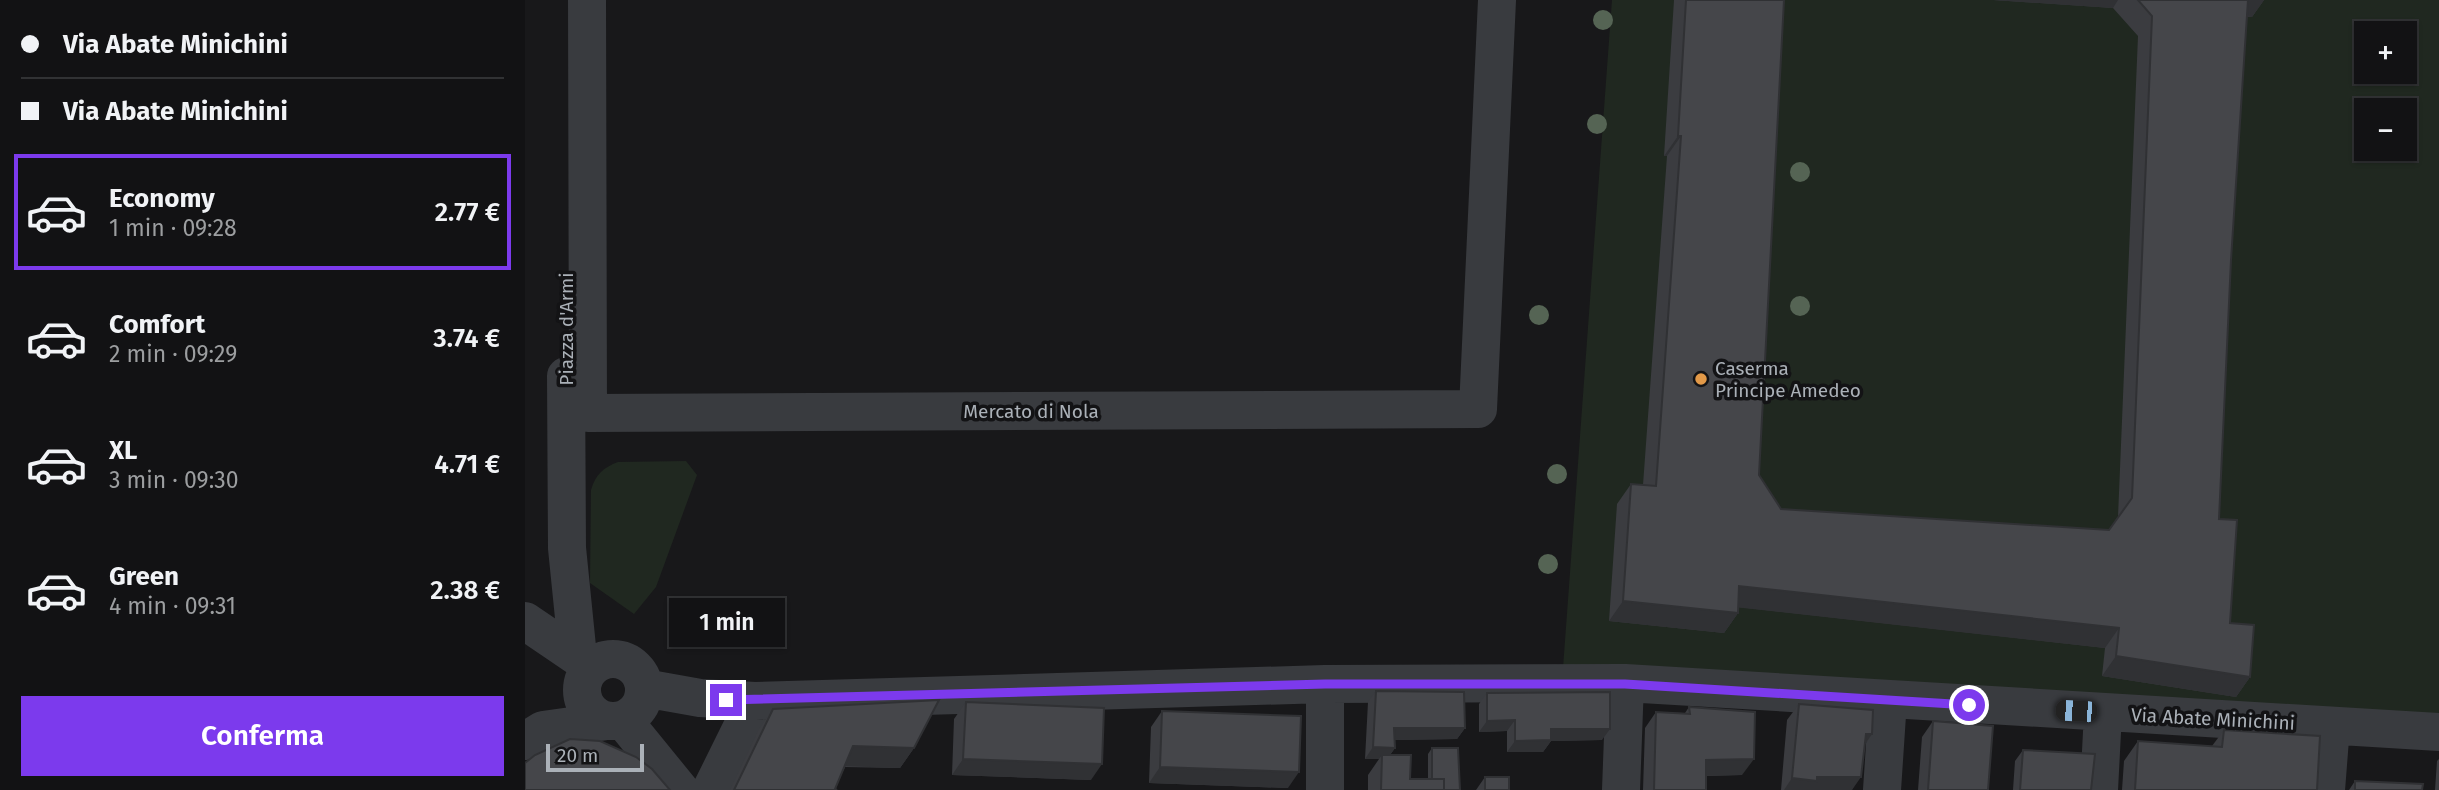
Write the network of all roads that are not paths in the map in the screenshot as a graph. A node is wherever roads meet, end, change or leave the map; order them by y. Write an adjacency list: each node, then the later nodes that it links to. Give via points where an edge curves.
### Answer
1 (568, 0): 5 (street, Piazza d'Armi, via 567,548)
2 (587, 0): 3 (street, Mercato di Nola, via 588,413 1478,409)
3 (1497, 0)
4 (525, 621): 5 (street)
5 (587, 660): 8 (street, via 627,663 636,670); 12 (street, via 584,701 598,717)
6 (1325, 684): 7 (street, Via Abate Minichini); 10 (street, Via Abate Minichini); 18 (street)
7 (1625, 684): 9 (street, Via Abate Minichini); 19 (street)
8 (644, 688): 10 (street, Via Abate Minichini); 12 (street, via 639,708)
9 (1888, 700): 11 (street, Via Abate Minichini); 20 (street)
10 (755, 701): 17 (street)
11 (2103, 713): 13 (street, Via Abate Minichini); 21 (street)
12 (615, 720): 15 (street, via 543,730); 16 (street)
13 (2331, 726): 14 (street, Via Abate Minichini); 22 (street)
14 (2439, 732)
15 (525, 741)
16 (680, 790)
17 (712, 790)
18 (1325, 790)
19 (1621, 790)
20 (1882, 790)
21 (2099, 790)
22 (2326, 790)

